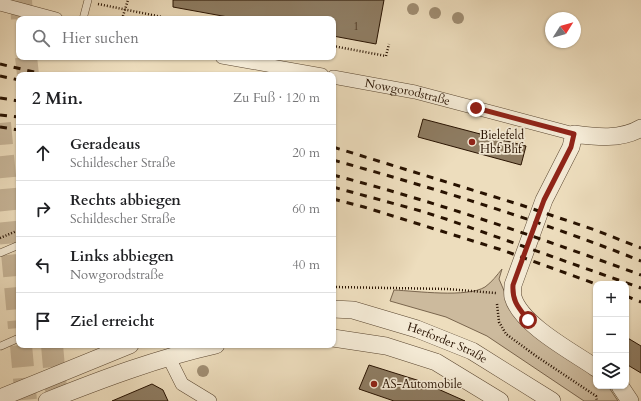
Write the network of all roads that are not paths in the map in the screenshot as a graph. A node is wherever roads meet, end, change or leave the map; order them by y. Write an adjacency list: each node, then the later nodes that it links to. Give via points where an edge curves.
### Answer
1 (88, 1): 4 (lane)
2 (0, 4): 3 (street)
3 (45, 16)
4 (84, 16)
5 (239, 60): 6 (street)
6 (305, 72)
7 (336, 78): 9 (street, Nowgorodstraße, via 415,92)
8 (641, 128): 9 (street, via 610,137)
9 (574, 134): 19 (street, via 571,147 544,200 513,285 513,296 528,320)
10 (16, 246): 11 (lane)
11 (0, 253)
12 (336, 310): 25 (street, Herforder Straße, via 353,310 417,329 472,351)
13 (336, 338): 24 (street, Herforder Straße, via 386,346 436,362)
14 (16, 339): 15 (lane)
15 (1, 346)
16 (123, 348): 21 (street)
17 (202, 348): 18 (street)
18 (167, 351): 22 (street, via 134,368); 23 (street, via 182,384)
19 (593, 366)
20 (622, 389): 26 (street)
21 (0, 398)
22 (46, 401)
23 (210, 401)
24 (500, 401)
25 (552, 401)
26 (630, 401)

